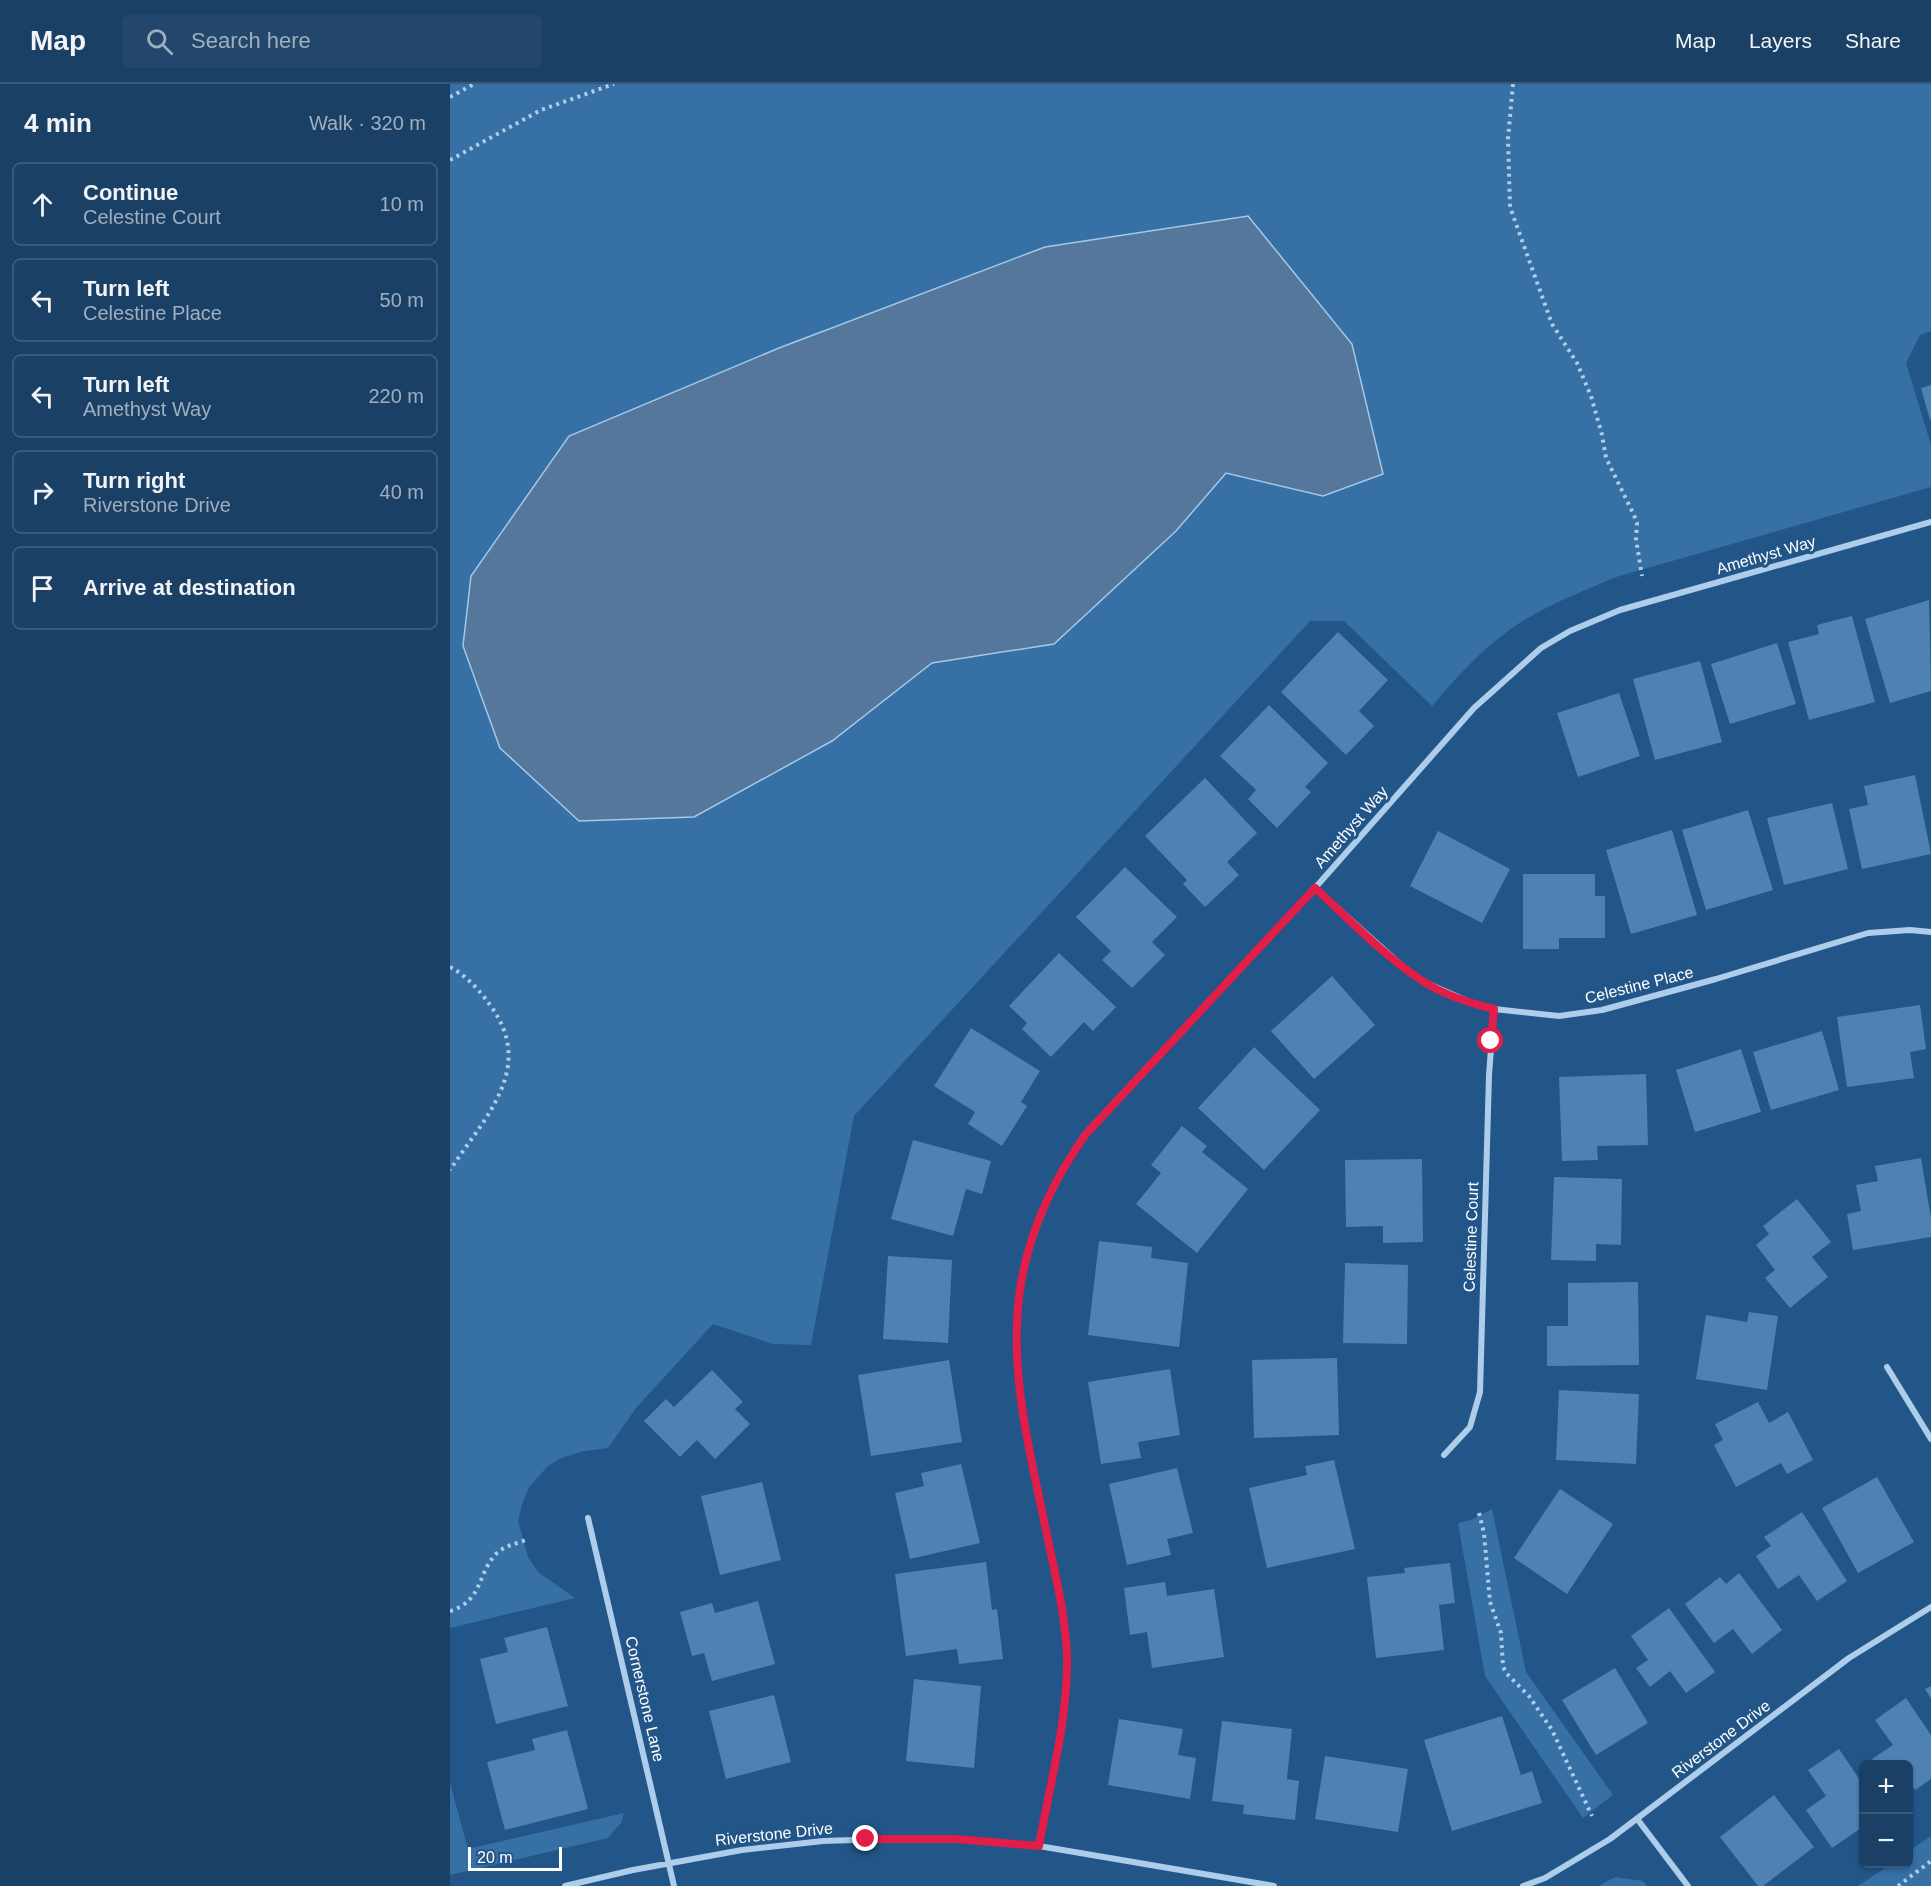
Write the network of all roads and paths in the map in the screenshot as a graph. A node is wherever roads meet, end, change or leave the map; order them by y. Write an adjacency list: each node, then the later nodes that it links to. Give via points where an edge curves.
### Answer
1 (474, 84): 4 (path)
2 (614, 84): 5 (path, via 541,110)
3 (1513, 84): 7 (path, via 1508,139 1510,207 1552,324 1577,363 1591,396 1606,458 1637,523)
4 (450, 97)
5 (450, 160)
6 (1931, 522): 8 (street, Amethyst Way, via 1620,610 1541,648 1474,708)
7 (1642, 576)
8 (1315, 888): 11 (street, Celestine Place, via 1422,981); 23 (street, Amethyst Way, via 1086,1134 1051,1190 1035,1229 1020,1294 1017,1347 1024,1420 1056,1577 1067,1656 1061,1732)
9 (1931, 932): 11 (street, Celestine Place, via 1858,936 1602,1011 1559,1016)
10 (450, 967): 12 (path, via 471,983 499,1017 509,1050 499,1097)
11 (1494, 1009): 15 (street, Celestine Court, via 1480,1392 1470,1428)
12 (450, 1170)
13 (1887, 1367): 14 (street)
14 (1931, 1438)
15 (1444, 1455)
16 (1479, 1513): 21 (path, via 1490,1602 1501,1633 1503,1666 1552,1730)
17 (588, 1518): 25 (street, Cornerstone Lane)
18 (526, 1540): 20 (path, via 497,1554 471,1599)
19 (1931, 1606): 22 (street, Riverstone Drive, via 1849,1658)
20 (450, 1611)
21 (1592, 1816)
22 (1638, 1820): 29 (street, Riverstone Drive, via 1567,1866); 30 (street)
23 (1039, 1846): 25 (street, Riverstone Drive, via 946,1838 824,1841); 28 (street, Riverstone Drive)
24 (1931, 1861): 31 (path)
25 (668, 1863): 26 (street, Riverstone Drive); 27 (street, Cornerstone Lane)
26 (565, 1886)
27 (674, 1886)
28 (1274, 1886)
29 (1523, 1886)
30 (1688, 1886)
31 (1898, 1886)

